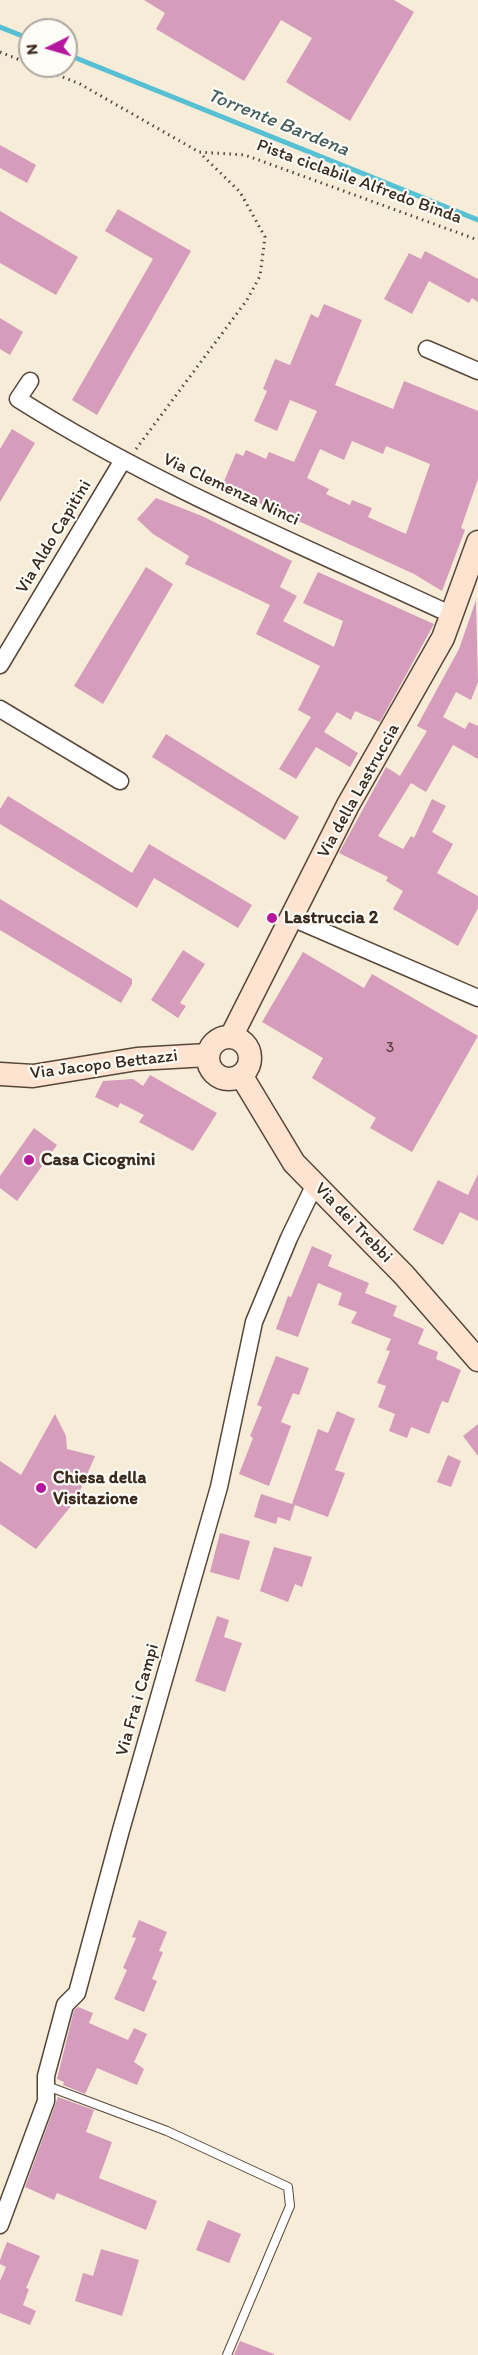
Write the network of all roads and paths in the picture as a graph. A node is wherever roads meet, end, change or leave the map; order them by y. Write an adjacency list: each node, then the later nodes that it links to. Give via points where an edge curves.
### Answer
1 (0, 51): 2 (path)
2 (18, 59)
3 (65, 78): 4 (path, Pista ciclabile Alfredo Binda)
4 (199, 152): 5 (path, Pista ciclabile Alfredo Binda, via 245,155); 9 (path, via 240,192 265,237 260,276 247,300)
5 (478, 240)
6 (427, 349): 7 (street)
7 (478, 371)
8 (30, 381): 9 (street, Via Clemenza Ninci, via 18,399)
9 (125, 461): 11 (street, Via Clemenza Ninci); 12 (street, Via Aldo Capitini)
10 (478, 542): 11 (street, Via della Lastruccia)
11 (452, 615): 15 (street, Via della Lastruccia, via 418,685 348,805)
12 (0, 665)
13 (0, 709): 14 (street)
14 (120, 781)
15 (292, 918): 16 (street); 17 (street, Via della Lastruccia)
16 (478, 998)
17 (231, 1037): 18 (street, via 213,1044); 20 (street, via 249,1052 247,1069)
18 (208, 1055): 19 (street, Via Jacopo Bettazzi, via 137,1059 33,1076); 20 (street, via 212,1071 218,1076 226,1079)
19 (0, 1074)
20 (241, 1075): 21 (street, Via dei Trebbi, via 294,1163)
21 (315, 1184): 22 (street, Via dei Trebbi, via 404,1275); 23 (street, Via Fra i Campi, via 254,1322 219,1487 77,1993 65,2005 46,2076)
22 (478, 1360)
23 (47, 2086): 24 (street, Via Fra i Campi, via 46,2101); 25 (lane, via 167,2131 288,2187 290,2206)
24 (0, 2225)
25 (228, 2355)

